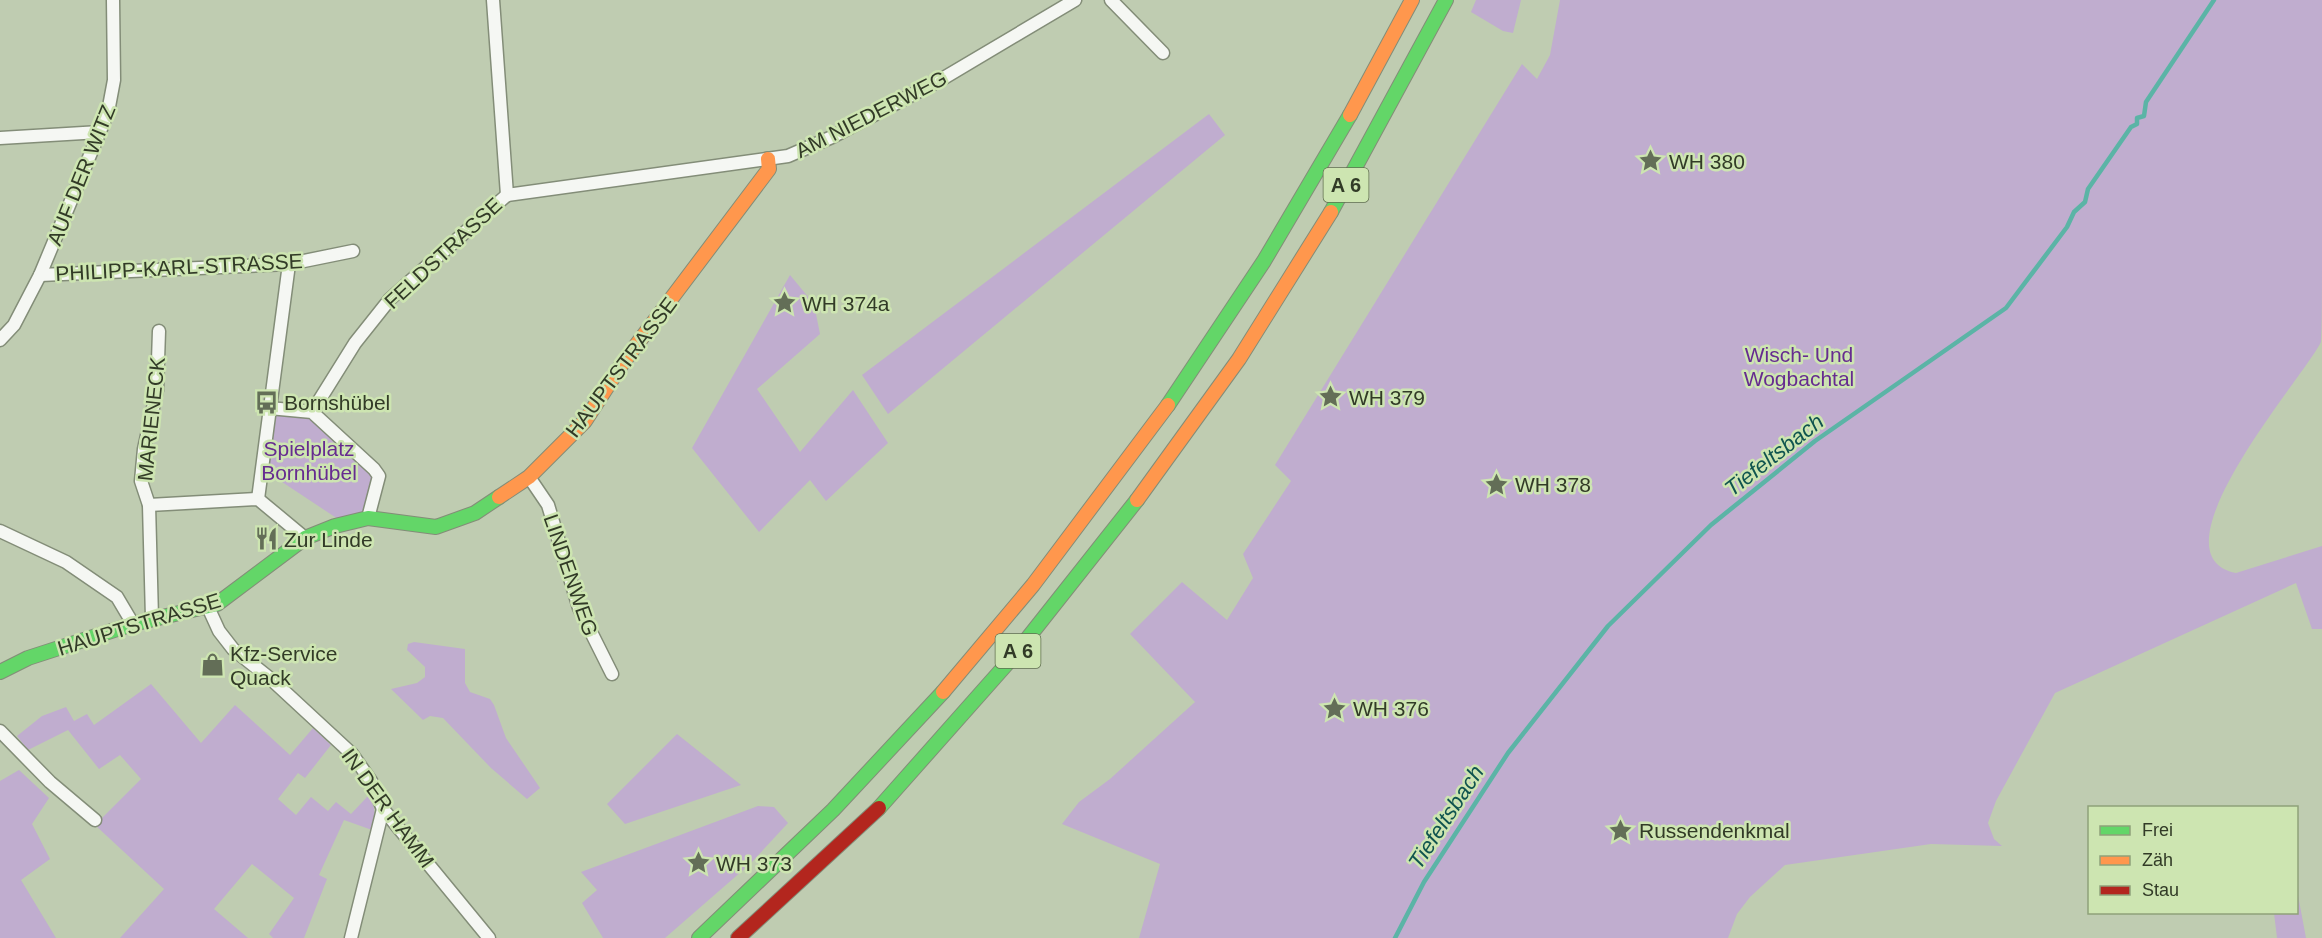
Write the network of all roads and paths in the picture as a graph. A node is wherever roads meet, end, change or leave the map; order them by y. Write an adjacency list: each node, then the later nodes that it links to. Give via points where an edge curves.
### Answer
1 (113, 0): 8 (street, AUF DER WITZ, via 113,90)
2 (493, 0): 11 (street, FELDSTRASSE)
3 (1075, 0): 10 (street, AM NIEDERWEG, via 942,79 832,137 788,156)
4 (1111, 0): 7 (street)
5 (1412, 0): 35 (main road, A 6, via 1346,126 1281,235 1208,351 1123,471 1028,593 924,714 843,801)
6 (1446, 0): 36 (main road, A 6, via 1316,237 1147,489 1051,612 952,729 864,824)
7 (1163, 53)
8 (100, 132): 9 (street); 14 (street, AUF DER WITZ)
9 (0, 138)
10 (768, 159): 11 (street, AM NIEDERWEG); 19 (main road, HAUPTSTRASSE, via 766,174 622,364 595,409)
11 (507, 195): 18 (street, FELDSTRASSE, via 390,299 355,343)
12 (353, 251): 13 (street, PHILIPP-KARL-STRASSE)
13 (290, 264): 14 (street, PHILIPP-KARL-STRASSE); 17 (street)
14 (40, 275): 16 (street, AUF DER WITZ, via 14,325)
15 (159, 331): 21 (street, MARIENECK, via 157,390 141,481)
16 (0, 340)
17 (269, 408): 18 (street); 20 (street)
18 (312, 412): 22 (street, via 379,476)
19 (529, 477): 22 (main road, HAUPTSTRASSE, via 452,524 420,526); 29 (street, LINDENWEG, via 548,506 579,608)
20 (258, 499): 21 (street, MARIENECK); 24 (street)
21 (149, 505): 26 (street, MARIENECK)
22 (368, 518): 24 (main road, HAUPTSTRASSE)
23 (0, 531): 27 (street, via 66,562 117,597)
24 (305, 538): 25 (main road, HAUPTSTRASSE, via 232,596)
25 (208, 607): 26 (main road, HAUPTSTRASSE); 31 (street, IN DER HAMM, via 233,649 357,760)
26 (152, 618): 27 (main road, HAUPTSTRASSE)
27 (133, 624): 28 (main road, HAUPTSTRASSE, via 28,657)
28 (0, 672)
29 (612, 674)
30 (0, 731): 32 (street, via 50,782)
31 (383, 809): 33 (street); 34 (street, IN DER HAMM)
32 (95, 819)
33 (351, 938)
34 (489, 938)
35 (699, 938)
36 (738, 938)

